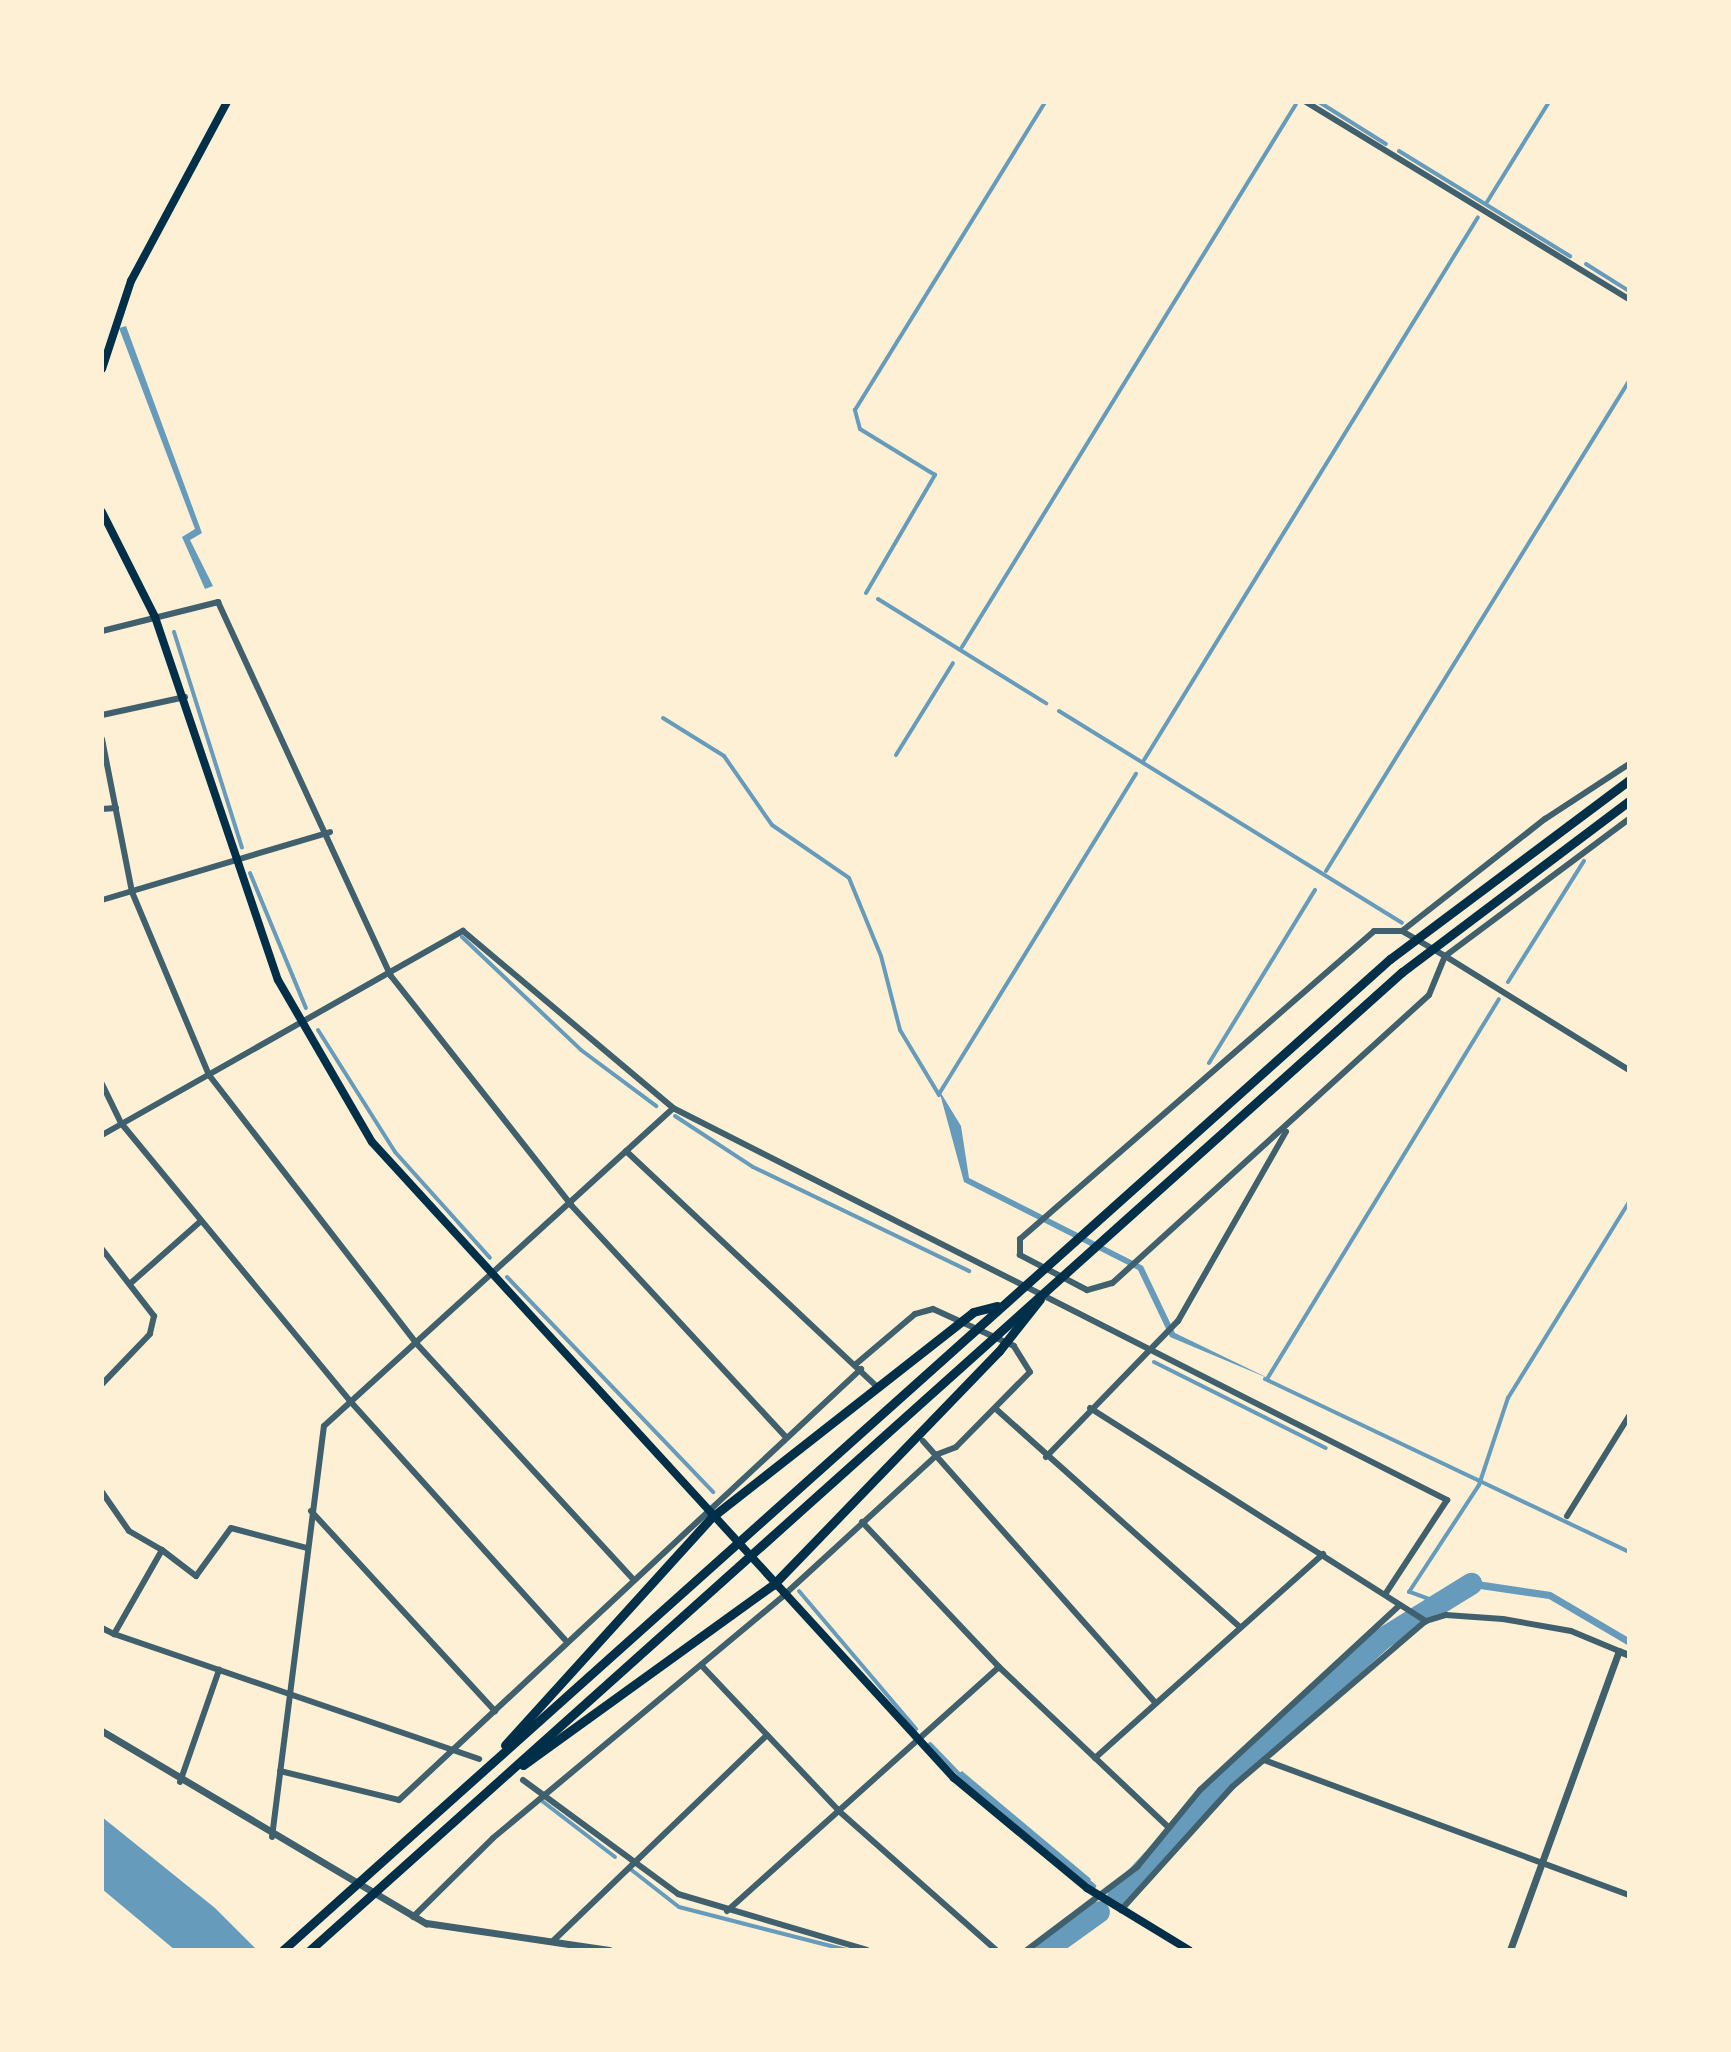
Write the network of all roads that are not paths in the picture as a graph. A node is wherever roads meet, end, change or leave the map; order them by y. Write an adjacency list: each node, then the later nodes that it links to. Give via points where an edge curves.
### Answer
1 (227, 102): 4 (main road, via 131,281)
2 (1306, 102): 3 (street)
3 (1629, 299)
4 (102, 369)
5 (102, 512): 6 (main road)
6 (155, 617): 7 (street); 8 (main road); 17 (street, via 218,602)
7 (102, 631)
8 (185, 697): 9 (street); 18 (main road)
9 (102, 715)
10 (102, 739): 14 (street)
11 (1629, 764): 21 (street, via 1545,819)
12 (1629, 780): 39 (highway, via 1390,959)
13 (1629, 801): 38 (highway, via 1402,972)
14 (116, 808): 15 (street); 19 (street)
15 (102, 809)
16 (1629, 819): 22 (street)
17 (330, 832): 18 (street); 23 (street)
18 (235, 862): 19 (street); 24 (main road)
19 (132, 892): 20 (street); 26 (street)
20 (102, 900)
21 (1402, 931): 22 (street); 30 (street, via 1374,931 1327,966 1020,1239 1020,1255 1087,1290 1104,1288)
22 (1445, 956): 25 (street); 30 (street, via 1429,995)
23 (391, 976): 24 (street); 28 (street, via 463,931); 33 (street)
24 (301, 1026): 26 (street); 36 (main road, via 372,1142)
25 (1629, 1070)
26 (209, 1075): 29 (street); 40 (street)
27 (102, 1084): 29 (street)
28 (673, 1108): 32 (street); 41 (street)
29 (121, 1123): 31 (street); 34 (street)
30 (1287, 1130): 41 (street, via 1266,1178 1178,1321)
31 (102, 1135)
32 (626, 1151): 33 (street); 42 (street)
33 (571, 1205): 36 (street); 49 (street)
34 (201, 1221): 37 (street); 45 (street)
35 (102, 1249): 37 (street)
36 (490, 1277): 40 (street); 55 (main road)
37 (132, 1282): 43 (street, via 154,1316 150,1334)
38 (1041, 1295): 62 (highway, via 999,1351); 87 (highway)
39 (998, 1306): 55 (highway, via 973,1312); 83 (highway)
40 (415, 1342): 45 (street); 61 (street)
41 (1149, 1352): 46 (street); 63 (street, via 1447,1500)
42 (859, 1367): 44 (street); 47 (street, via 915,1314 933,1309 1014,1346 1030,1372); 49 (street)
43 (102, 1384)
44 (875, 1385)
45 (350, 1401): 54 (street, via 324,1426); 70 (street)
46 (1090, 1408): 52 (street); 60 (street)
47 (996, 1409): 51 (street); 52 (street)
48 (1629, 1416): 56 (street)
49 (786, 1437): 55 (street)
50 (923, 1441): 51 (street)
51 (938, 1454): 57 (street); 77 (street)
52 (1046, 1457): 67 (street)
53 (102, 1492): 59 (street, via 129,1531)
54 (311, 1511): 58 (street); 78 (street)
55 (708, 1513): 61 (street); 62 (main road); 83 (highway, via 517,1724)
56 (1567, 1516)
57 (862, 1522): 64 (street); 74 (street)
58 (307, 1548): 59 (street, via 231,1528 196,1576); 76 (street)
59 (162, 1550): 69 (street)
60 (1323, 1554): 63 (street); 67 (street)
61 (632, 1578): 70 (street)
62 (773, 1585): 64 (main road); 87 (highway)
63 (1386, 1593): 65 (street)
64 (783, 1596): 73 (street); 81 (main road)
65 (1400, 1605): 66 (street); 93 (street, via 1235,1756)
66 (1424, 1620): 71 (street, via 1446,1615 1503,1619 1571,1631); 86 (street)
67 (1239, 1626): 77 (street)
68 (102, 1628): 69 (street)
69 (114, 1634): 75 (street)
70 (565, 1640): 78 (street)
71 (1619, 1651): 72 (street); 96 (street)
72 (1629, 1655)
73 (701, 1665): 80 (street); 91 (street)
74 (999, 1667): 81 (street); 84 (street)
75 (219, 1670): 76 (street); 90 (street)
76 (290, 1693): 82 (street); 88 (street)
77 (1155, 1702): 84 (street)
78 (495, 1711): 82 (street)
79 (102, 1731): 90 (street)
80 (767, 1735): 92 (street); 95 (street)
81 (919, 1740): 92 (street); 98 (main road, via 991,1812)
82 (458, 1750): 85 (street); 88 (street, via 387,1802)
83 (499, 1755): 103 (highway)
84 (1095, 1758): 93 (street)
85 (479, 1759)
86 (1264, 1760): 96 (street); 99 (street)
87 (516, 1768): 104 (highway)
88 (280, 1771): 94 (street)
89 (523, 1780): 91 (street)
90 (180, 1782): 94 (street)
91 (548, 1791): 95 (street); 101 (street)
92 (840, 1812): 100 (street); 107 (street)
93 (1169, 1828): 98 (street)
94 (272, 1837): 101 (street)
95 (633, 1859): 100 (street, via 678,1894); 102 (street)
96 (1542, 1862): 97 (street); 110 (street)
97 (1629, 1895)
98 (1102, 1897): 99 (main road); 108 (street)
99 (1121, 1910): 109 (main road)
100 (727, 1911): 106 (street)
101 (413, 1917): 102 (street, via 466,1933)
102 (553, 1941): 105 (street)
103 (283, 1950)
104 (310, 1950)
105 (609, 1950)
106 (867, 1950)
107 (996, 1950)
108 (1027, 1950)
109 (1189, 1950)
110 (1510, 1950)

